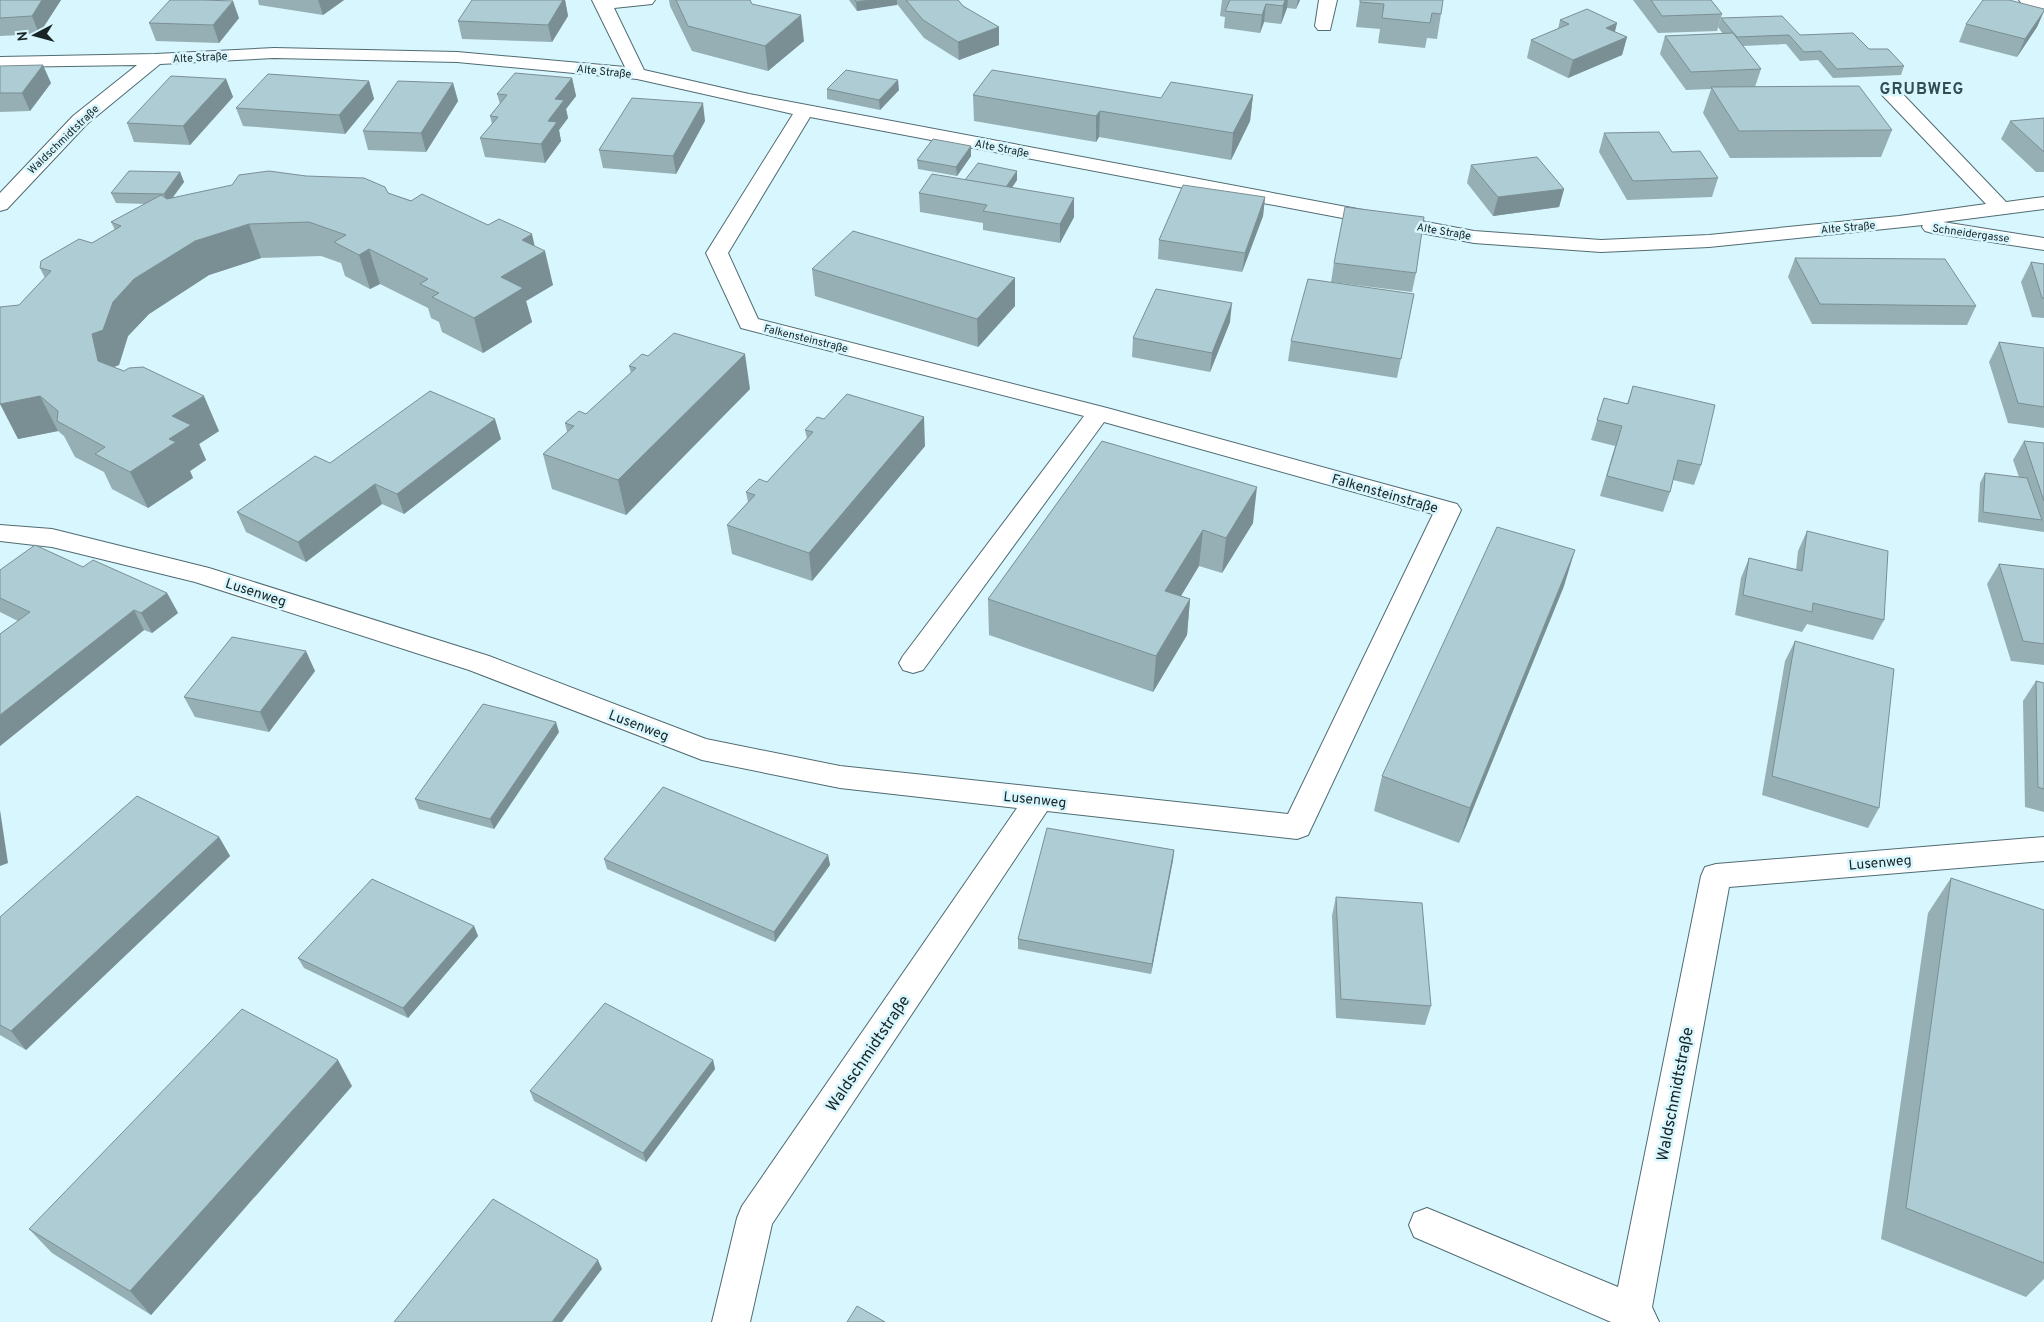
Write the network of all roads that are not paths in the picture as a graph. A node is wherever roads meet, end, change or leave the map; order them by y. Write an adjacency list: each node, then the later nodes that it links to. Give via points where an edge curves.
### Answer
1 (646, 0): 4 (street)
2 (1328, 0): 6 (street)
3 (2028, 0): 5 (street)
4 (602, 2): 9 (street)
5 (2044, 4)
6 (1324, 26)
7 (155, 59): 8 (street, Alte Straße); 9 (street, Alte Straße, via 274,53 457,56); 13 (street, Waldschmidtstraße, via 80,120)
8 (0, 62)
9 (638, 74): 11 (street, Alte Straße)
10 (1889, 91): 14 (street)
11 (805, 110): 15 (street, Alte Straße, via 1474,237 1602,246 1709,240); 17 (street, Falkensteinstraße, via 718,253 748,323)
12 (2044, 203): 14 (street, Alte Straße)
13 (0, 205)
14 (2002, 209): 15 (street, Alte Straße)
15 (1899, 222): 16 (street, Schneidergasse)
16 (2044, 244)
17 (1099, 413): 19 (street); 21 (street, Falkensteinstraße, via 1448,510)
18 (0, 533): 20 (street, Lusenweg, via 52,538 210,577 479,663 702,749 840,777)
19 (913, 663)
20 (1039, 800): 21 (street, Lusenweg); 26 (street, Waldschmidtstraße, via 755,1218)
21 (1297, 827)
22 (2044, 849): 23 (street, Lusenweg)
23 (1716, 876): 25 (street, Waldschmidtstraße)
24 (1427, 1225): 25 (street, Waldschmidtstraße)
25 (1636, 1317)
26 (731, 1322)

